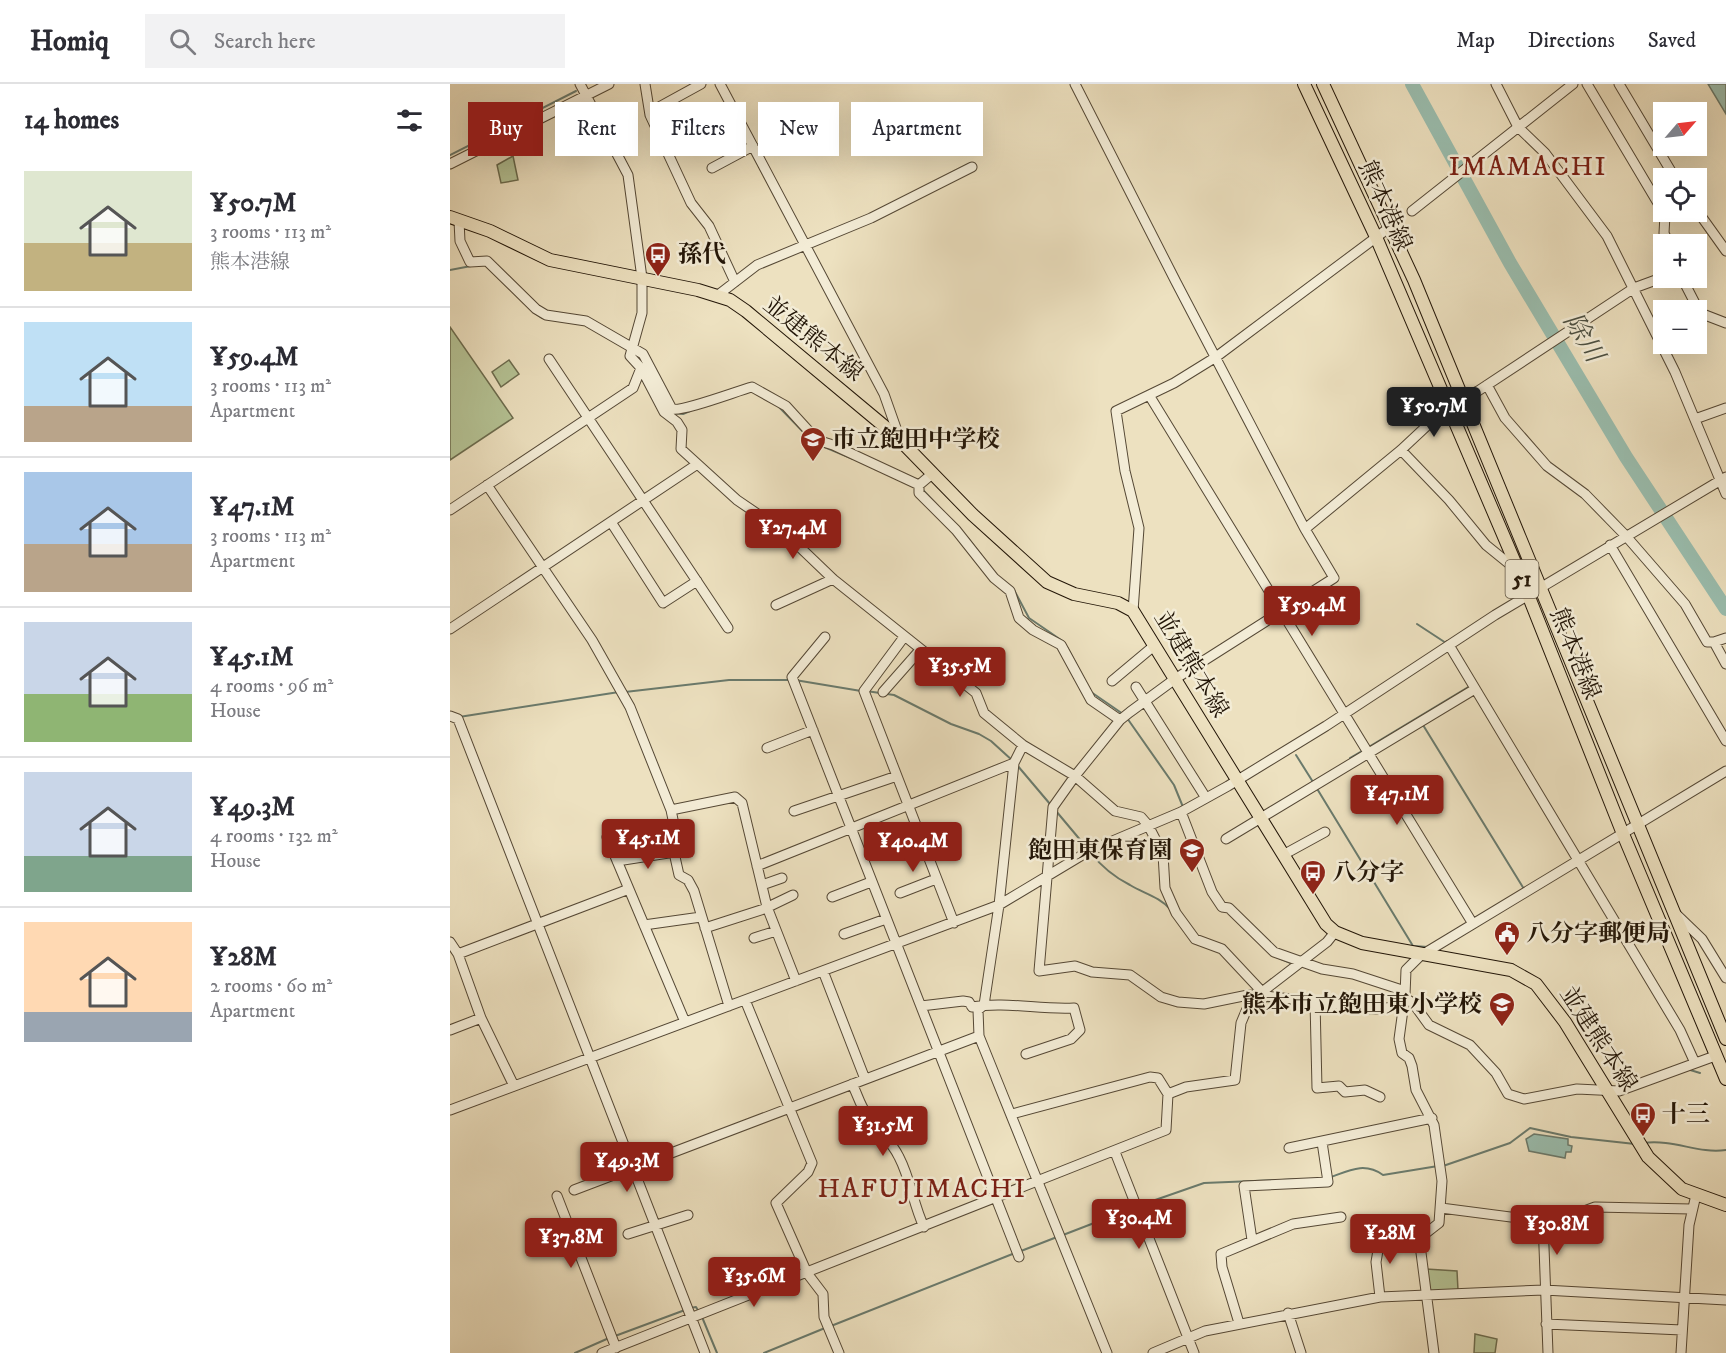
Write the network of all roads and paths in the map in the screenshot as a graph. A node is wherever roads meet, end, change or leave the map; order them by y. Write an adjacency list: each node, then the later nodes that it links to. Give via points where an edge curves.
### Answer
1 (580, 84): 13 (street)
2 (609, 84): 13 (street)
3 (645, 84): 15 (street)
4 (701, 84): 14 (street)
5 (720, 84): 17 (street)
6 (1075, 84): 39 (street)
7 (1304, 84): 28 (main road, 熊本港線 / 51)
8 (1323, 84): 26 (main road, 熊本港線 / 51)
9 (1496, 84): 16 (street)
10 (1573, 84): 16 (street)
11 (1587, 84): 27 (street, via 1665,215)
12 (1620, 84): 22 (street)
13 (586, 96): 19 (street); 31 (street, via 628,175)
14 (668, 102)
15 (650, 112)
16 (1518, 128): 23 (street); 34 (street, via 1545,153 1598,222)
17 (753, 146): 21 (street); 29 (street)
18 (670, 156): 33 (street)
19 (450, 164)
20 (972, 167): 29 (street)
21 (712, 168)
22 (1669, 168)
23 (1412, 211)
24 (454, 219): 31 (main road, 並建熊本線, via 511,240 550,260); 38 (street, via 470,262 487,261 546,315 586,321)
25 (1705, 222): 30 (street)
26 (1390, 227): 28 (street); 44 (main road, 熊本港線 / 51)
27 (1664, 234)
28 (1376, 237): 39 (street); 45 (main road, 熊本港線 / 51)
29 (805, 246): 33 (street, via 757,265); 49 (street, via 884,394)
30 (1726, 251)
31 (642, 278): 36 (main road, 並建熊本線); 38 (street, via 642,313)
32 (1653, 281): 34 (street)
33 (735, 282): 36 (street)
34 (1634, 288): 42 (street); 47 (street)
35 (1687, 288): 37 (street, via 1700,313)
36 (717, 295): 49 (main road, 並建熊本線, via 746,311)
37 (1726, 324)
38 (632, 347): 41 (street, via 630,356); 55 (street, via 647,361 672,409 681,410 720,395 758,388 786,406 816,440)
39 (1216, 357): 43 (street); 60 (street)
40 (549, 359): 48 (street)
41 (641, 368): 48 (street, via 633,388); 51 (street, via 664,412 682,430 681,449)
42 (1487, 385): 44 (street); 61 (street, via 1505,418 1547,466 1586,494)
43 (1149, 395): 69 (street, via 1116,411 1139,528); 70 (street)
44 (1462, 397): 45 (street); 67 (main road, 熊本港線 / 51)
45 (1448, 407): 50 (street); 64 (main road, 熊本港線 / 51)
46 (1726, 408): 47 (street)
47 (1695, 419): 53 (street)
48 (588, 420): 54 (street); 57 (street)
49 (896, 436): 52 (main road, 並建熊本線)
50 (1401, 450): 60 (street); 64 (street, via 1486,545)
51 (696, 465): 57 (street); 65 (street, via 737,500 784,532)
52 (932, 474): 55 (street); 69 (main road, 並建熊本線, via 1052,585 1118,603)
53 (1723, 479): 56 (street); 61 (street)
54 (487, 485): 58 (street); 63 (street)
55 (919, 485): 89 (street, via 919,493 1010,591 1019,618 1061,645 1084,691)
56 (1726, 494)
57 (644, 500): 59 (street); 66 (street)
58 (450, 510)
59 (611, 522): 63 (street); 66 (street, via 663,603)
60 (1305, 529): 70 (street, via 1334,578)
61 (1626, 536): 62 (street); 76 (street, via 1684,604 1707,642)
62 (1610, 545): 67 (street); 91 (street)
63 (542, 569): 72 (street); 103 (street, via 592,640 617,684 649,750)
64 (1519, 572): 67 (main road, 熊本港線 / 51)
65 (833, 579): 68 (street); 74 (street)
66 (697, 581): 71 (street)
67 (1534, 591): 78 (street); 108 (main road, 熊本港線 / 51); 111 (main road, 熊本港線 / 51)
68 (776, 605)
69 (1133, 611): 77 (main road, 並建熊本線)
70 (1281, 612): 81 (street); 87 (street)
71 (728, 628)
72 (450, 629)
73 (825, 637): 90 (street, via 792,677)
74 (904, 638): 79 (street); 97 (street, via 864,691)
75 (1726, 638): 76 (street)
76 (1714, 642): 80 (street)
77 (1155, 645): 81 (main road, 並建熊本線); 82 (street)
78 (1449, 645): 84 (street); 87 (street)
79 (920, 650): 85 (street); 92 (street, via 976,693 984,713)
80 (1726, 664)
81 (1175, 679): 86 (street); 99 (main road, 並建熊本線)
82 (1112, 681)
83 (1136, 687): 86 (street)
84 (1475, 688): 94 (street); 117 (street)
85 (883, 692)
86 (1145, 702): 89 (street); 101 (street)
87 (1344, 714): 94 (street); 99 (street)
88 (450, 716): 134 (street, via 458,719)
89 (1120, 720): 98 (street)
90 (813, 730): 93 (street); 100 (street)
91 (1726, 741)
92 (1023, 745): 95 (street); 98 (street)
93 (767, 748)
94 (1368, 754): 106 (street); 135 (street)
95 (1014, 763): 102 (street); 128 (street)
96 (1726, 771): 108 (street)
97 (897, 776): 100 (street); 102 (street)
98 (1076, 776): 107 (street, via 1115,811 1141,817); 119 (street, via 1053,807)
99 (1237, 781): 101 (street); 106 (main road, 並建熊本線)
100 (838, 797): 104 (street); 109 (street)
101 (1206, 798): 105 (street)
102 (908, 806): 109 (street); 121 (street)
103 (671, 810): 114 (street, via 678,846); 118 (street, via 738,798)
104 (794, 811)
105 (1181, 812): 107 (street); 146 (street, via 1212,892 1222,907 1230,908 1274,952)
106 (1260, 818): 113 (street); 115 (main road, 並建熊本線)
107 (1148, 825): 119 (street, via 1099,846); 150 (street, via 1163,854 1165,888 1176,913 1195,939 1222,950)
108 (1637, 825): 111 (street); 130 (main road, 熊本港線 / 51)
109 (850, 830): 118 (street); 122 (street)
110 (1325, 832): 115 (street)
111 (1623, 834): 117 (street); 164 (main road, 熊本港線 / 51)
112 (607, 837): 116 (street)
113 (1226, 838)
114 (675, 852): 116 (street); 131 (street, via 679,875 691,884)
115 (1283, 855): 139 (main road, 並建熊本線)
116 (617, 861): 124 (street)
117 (1579, 861): 135 (street); 166 (street, via 1680,1030)
118 (757, 866): 123 (street)
119 (1048, 875): 128 (street); 150 (street, via 1039,971 1075,966 1092,972 1130,975 1161,997 1204,1005)
120 (783, 878): 123 (street)
121 (936, 879): 125 (street); 133 (street)
122 (871, 882): 127 (street); 132 (street)
123 (762, 885): 129 (street)
124 (629, 889): 134 (street); 136 (street)
125 (900, 893)
126 (793, 895): 129 (street)
127 (832, 897)
128 (999, 905): 133 (street); 154 (street)
129 (767, 907): 137 (street); 138 (street)
130 (1673, 912): 148 (street, via 1702,939); 161 (main road, 熊本港線 / 51)
131 (701, 917): 136 (street); 137 (street)
132 (886, 919): 140 (street); 143 (street)
133 (954, 923): 143 (street)
134 (538, 924): 145 (street); 165 (street)
135 (1473, 924): 144 (street)
136 (644, 925): 158 (street)
137 (705, 928): 155 (street)
138 (776, 931): 141 (street); 149 (street)
139 (1335, 932): 144 (main road, 並建熊本線, via 1362,943); 146 (street)
140 (844, 934)
141 (754, 938)
142 (450, 942): 145 (street)
143 (897, 944): 147 (street); 156 (street)
144 (1426, 953): 151 (street, via 1406,970); 171 (main road, 並建熊本線, via 1511,970 1536,984 1553,1004)
145 (458, 954): 157 (street)
146 (1300, 962): 150 (street); 151 (street, via 1353,974)
147 (823, 970): 149 (street); 167 (street)
148 (1726, 978)
149 (796, 981): 152 (street)
150 (1264, 994): 153 (street); 172 (street, via 1246,1011 1241,1023 1235,1080 1176,1089)
151 (1405, 998): 153 (street, via 1376,1009); 171 (street, via 1429,1025 1470,1045 1496,1073 1508,1094 1524,1098 1577,1089); 177 (street, via 1399,1039 1402,1053 1409,1058 1416,1090)
152 (746, 1000): 155 (street); 174 (street)
153 (1316, 1001): 173 (street, via 1317,1088 1339,1086 1345,1092 1365,1090)
154 (984, 1005): 156 (street, via 972,1007 963,1001); 160 (street, via 978,1010); 163 (street, via 1074,1008 1080,1030 1071,1039)
155 (729, 1006): 158 (street)
156 (921, 1006): 162 (street)
157 (481, 1017): 159 (street); 170 (street)
158 (685, 1022): 165 (street)
159 (450, 1030)
160 (979, 1036): 162 (street); 176 (street)
161 (1726, 1039)
162 (937, 1051): 167 (street); 186 (street)
163 (1026, 1054)
164 (1715, 1056): 166 (street); 168 (main road, 熊本港線 / 51)
165 (590, 1058): 170 (street); 181 (street)
166 (1695, 1063): 171 (street)
167 (865, 1079): 169 (street)
168 (1726, 1079)
169 (852, 1084): 174 (street); 194 (street, via 866,1113 899,1157)
170 (514, 1086): 175 (street)
171 (1608, 1092): 184 (main road, 並建熊本線, via 1654,1164 1682,1189)
172 (1168, 1094): 176 (street, via 1158,1078 1150,1077); 180 (street, via 1166,1130)
173 (1380, 1097)
174 (788, 1109): 181 (street); 199 (street, via 812,1163 808,1172 776,1203)
175 (450, 1110)
176 (1012, 1114): 182 (street)
177 (1432, 1118): 178 (street); 188 (street, via 1442,1181)
178 (1322, 1142): 179 (street); 197 (street, via 1328,1182 1244,1186)
179 (1288, 1148)
180 (1114, 1152): 182 (street); 210 (street)
181 (631, 1168): 183 (street); 193 (street)
182 (1040, 1181): 186 (street); 215 (street)
183 (574, 1190)
184 (1696, 1195): 187 (main road, 並建熊本線); 189 (street)
185 (557, 1196): 211 (street)
186 (996, 1198): 194 (street); 198 (street)
187 (1726, 1205)
188 (1441, 1208): 192 (street); 201 (street, via 1439,1223 1421,1237)
189 (1691, 1209): 192 (street, via 1595,1207 1574,1224); 203 (street)
190 (688, 1215): 193 (street)
191 (1341, 1217): 197 (street, via 1293,1224)
192 (1543, 1221): 200 (street)
193 (654, 1225): 196 (street); 206 (street)
194 (924, 1227): 199 (street)
195 (1381, 1233): 202 (street, via 1376,1262)
196 (628, 1234)
197 (1252, 1240): 207 (street, via 1220,1257)
198 (1019, 1257)
199 (807, 1273): 206 (street); 214 (street, via 823,1294 824,1317)
200 (1544, 1290): 201 (street); 203 (street); 208 (street)
201 (1426, 1293): 202 (street); 219 (street)
202 (1380, 1297): 205 (street)
203 (1684, 1297): 204 (street); 209 (street)
204 (1726, 1300)
205 (1287, 1313): 207 (street); 218 (street)
206 (691, 1318): 211 (street); 213 (street)
207 (1239, 1323): 210 (street)
208 (1546, 1324): 209 (street); 220 (street)
209 (1682, 1330): 221 (street)
210 (1189, 1339): 216 (street); 217 (street)
211 (613, 1341): 212 (street)
212 (602, 1353)
213 (705, 1353)
214 (839, 1353)
215 (1107, 1353)
216 (1153, 1353)
217 (1194, 1353)
218 (1300, 1353)
219 (1434, 1353)
220 (1548, 1353)
221 (1681, 1353)

